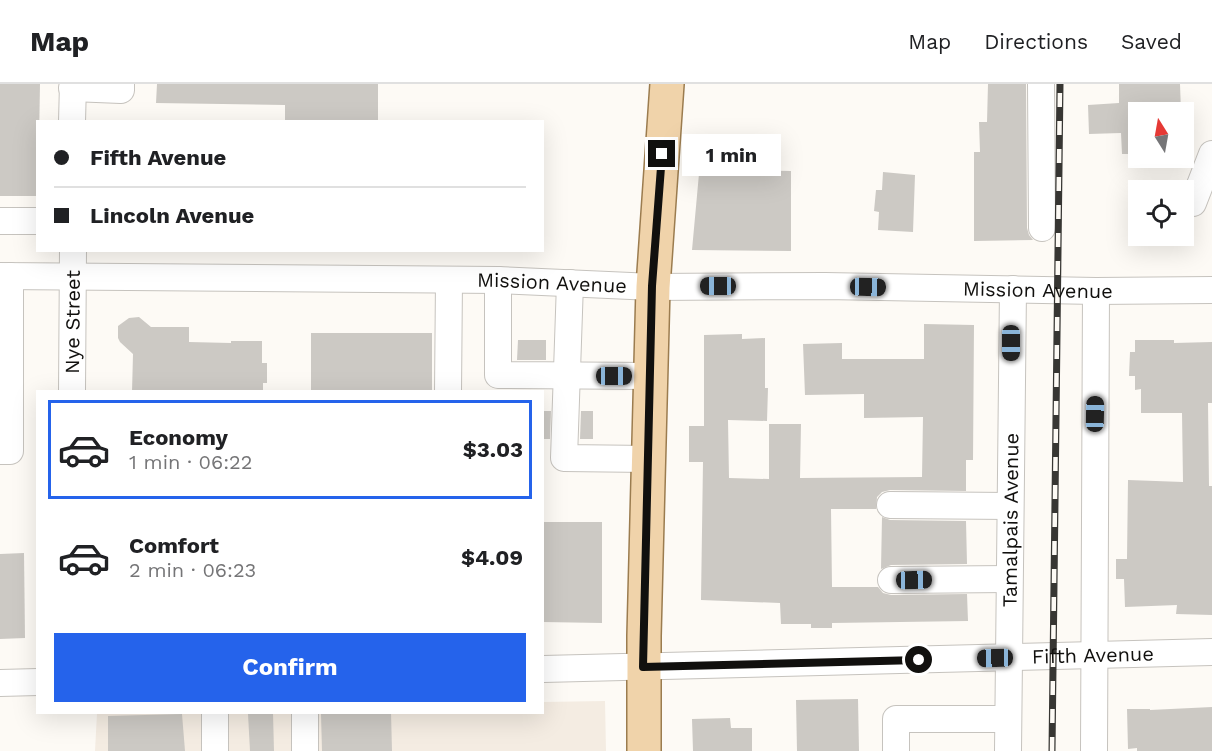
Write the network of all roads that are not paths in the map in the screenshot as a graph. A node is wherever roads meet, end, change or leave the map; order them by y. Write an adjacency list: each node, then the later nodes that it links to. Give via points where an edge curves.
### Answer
1 (121, 84): 4 (street, via 121,90)
2 (667, 84): 17 (main road)
3 (1041, 84): 10 (street)
4 (73, 86): 5 (street)
5 (72, 120)
6 (1212, 154): 7 (street)
7 (1194, 200)
8 (0, 221): 9 (street)
9 (36, 221)
10 (1042, 228)
11 (73, 252): 13 (street, Nye Street)
12 (5, 276): 13 (street, Mission Avenue); 25 (street, via 9,451)
13 (71, 276): 14 (street, Mission Avenue); 23 (street, Nye Street)
14 (449, 280): 15 (street, Mission Avenue); 24 (street)
15 (498, 280): 16 (street, Mission Avenue); 21 (street, via 498,375)
16 (570, 283): 17 (street, Mission Avenue); 21 (street)
17 (652, 286): 18 (street, Mission Avenue); 22 (main road)
18 (1013, 289): 20 (street, Mission Avenue); 28 (street, Tamalpais Avenue)
19 (1212, 290): 20 (street, Mission Avenue)
20 (1096, 291): 32 (street)
21 (567, 376): 22 (street); 26 (street, via 564,458)
22 (650, 376): 26 (main road)
23 (72, 390)
24 (448, 390)
25 (0, 451)
26 (648, 459): 34 (main road)
27 (890, 505): 28 (street)
28 (1010, 506): 29 (street, Tamalpais Avenue)
29 (1009, 579): 30 (street); 33 (street, Tamalpais Avenue)
30 (891, 580)
31 (1212, 652): 32 (street, Fifth Avenue)
32 (1093, 655): 33 (street, Fifth Avenue); 46 (street)
33 (1008, 657): 34 (street, Fifth Avenue); 40 (street, Tamalpais Avenue)
34 (643, 667): 35 (street, Fifth Avenue); 43 (main road)
35 (544, 669)
36 (36, 682): 37 (street)
37 (0, 683)
38 (215, 714): 41 (street)
39 (305, 714): 42 (street)
40 (1008, 719): 44 (street, via 896,719); 45 (street, Tamalpais Avenue)
41 (215, 751)
42 (305, 751)
43 (644, 751)
44 (896, 751)
45 (1008, 751)
46 (1094, 751)

